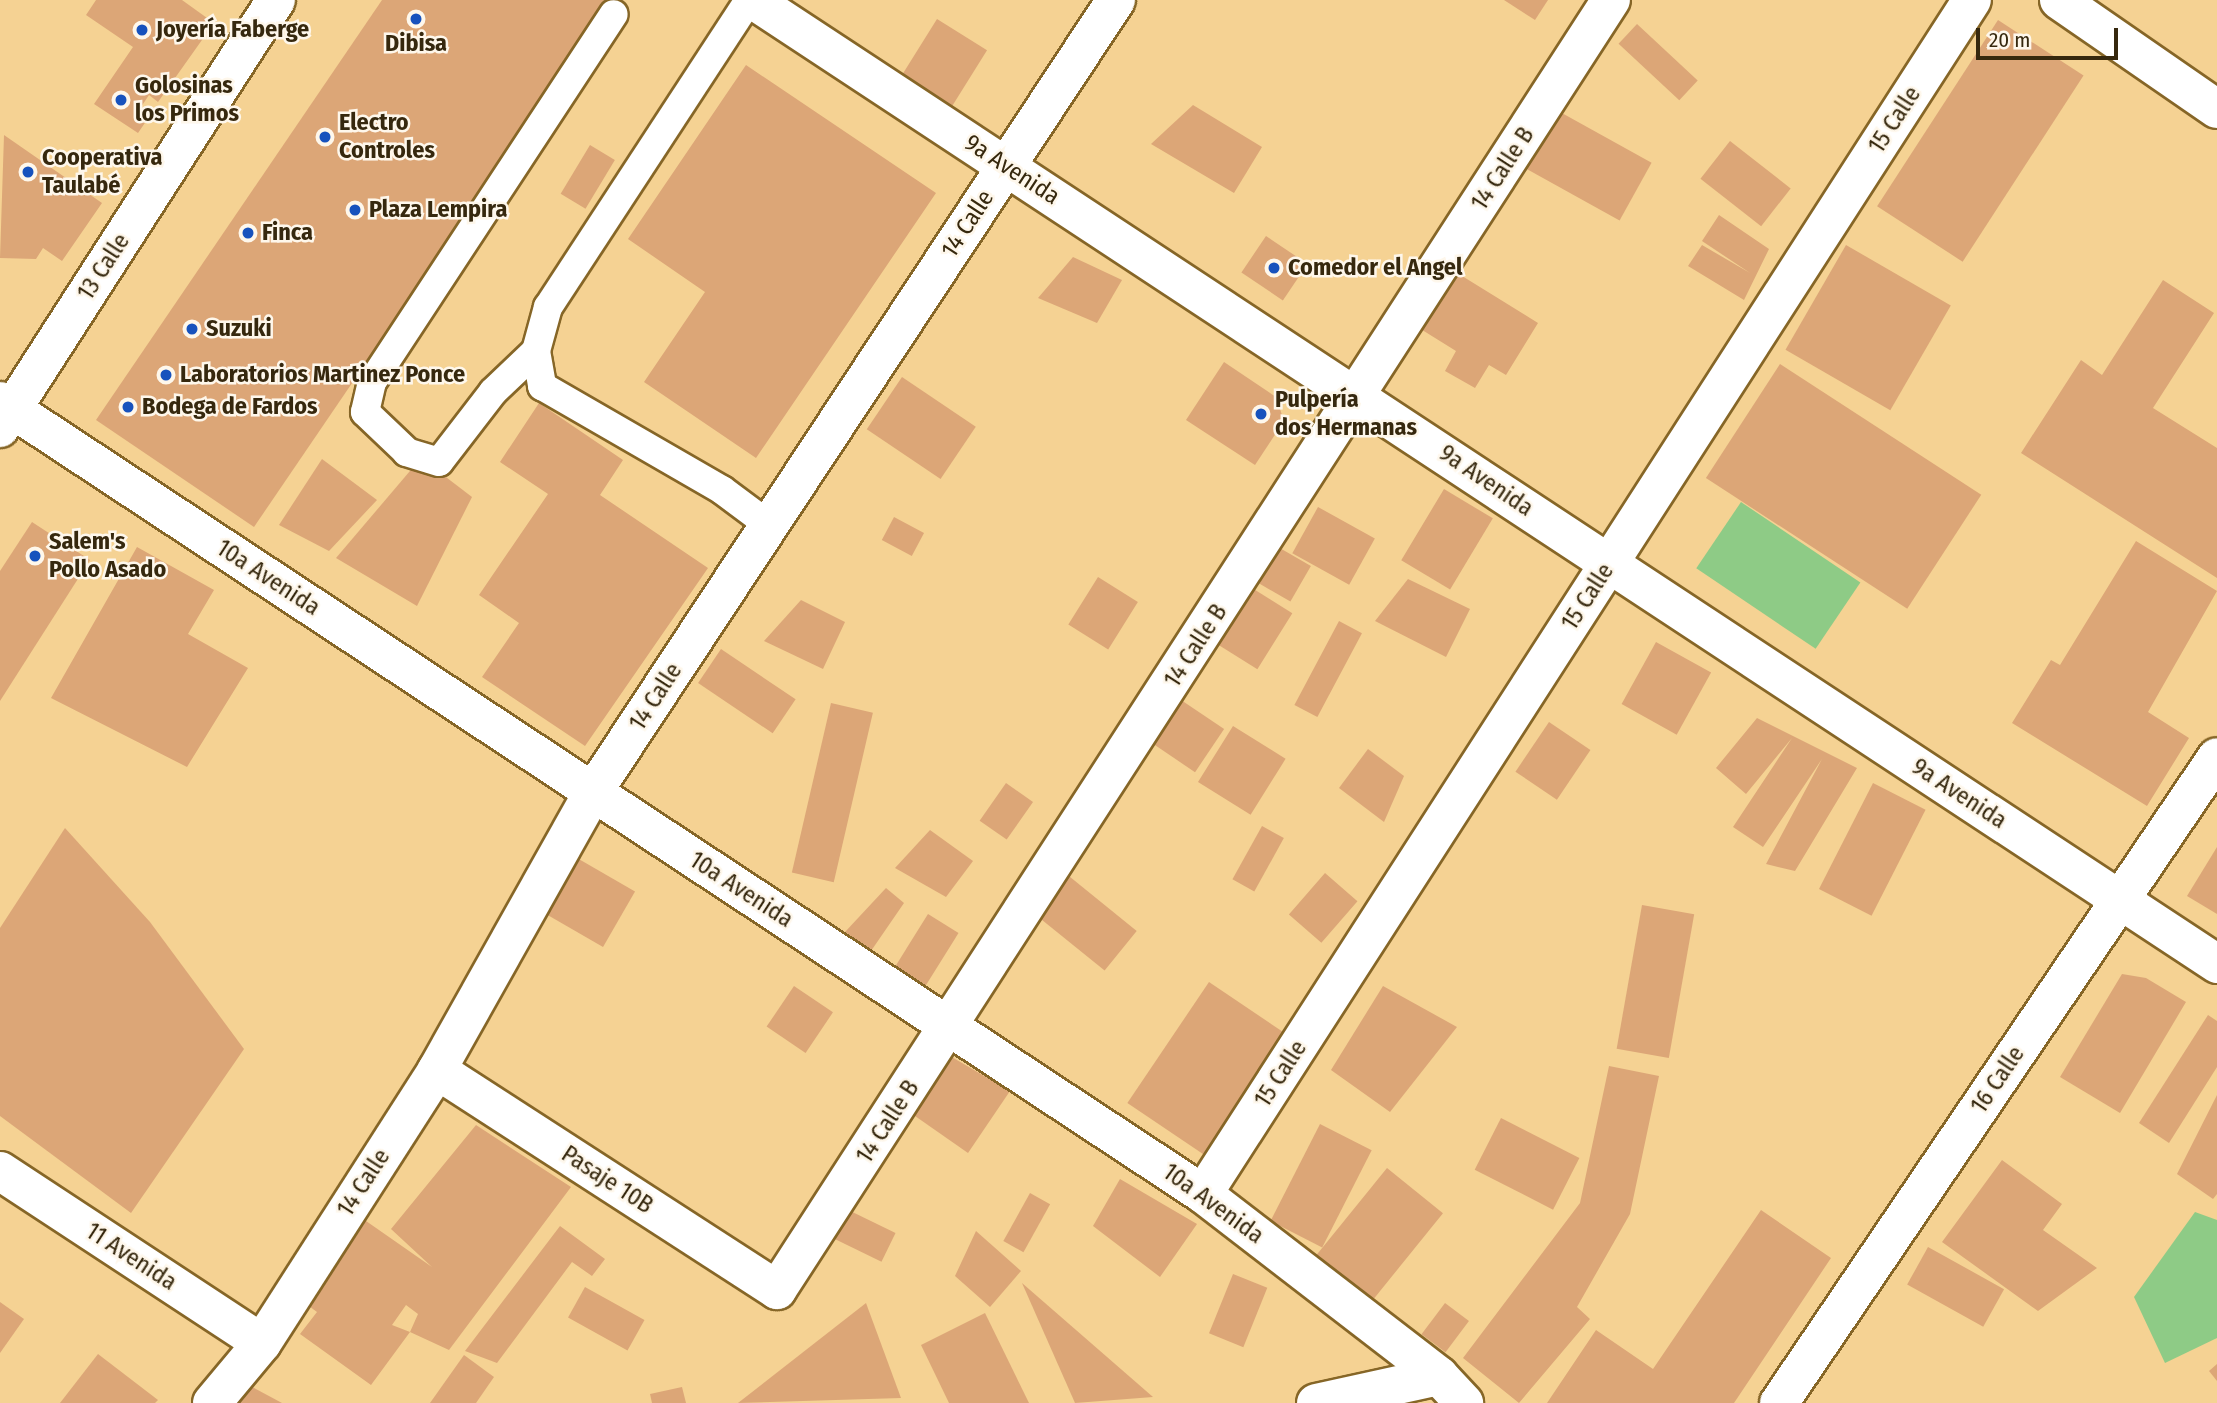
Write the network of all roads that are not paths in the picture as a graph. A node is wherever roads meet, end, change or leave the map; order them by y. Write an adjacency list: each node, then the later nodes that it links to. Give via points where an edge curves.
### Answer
1 (276, 0): 12 (street, 13 Calle)
2 (751, 0): 9 (street, 9a Avenida); 10 (lane, via 548,307)
3 (1611, 0): 11 (street, 14 Calle B)
4 (1972, 0): 14 (street, 15 Calle)
5 (2059, 0): 8 (street)
6 (1102, 6): 9 (street, 14 Calle)
7 (614, 14): 10 (lane, via 372,382 365,412 407,453 439,462 493,392)
8 (2217, 109)
9 (1006, 167): 11 (street, 9a Avenida); 13 (street, 14 Calle)
10 (536, 351): 13 (lane, via 542,386 722,490)
11 (1358, 395): 14 (street, 9a Avenida); 19 (street, 14 Calle B)
12 (4, 413): 16 (street, 10a Avenida)
13 (769, 525): 16 (street, 14 Calle)
14 (1609, 564): 17 (street, 9a Avenida); 22 (street, 15 Calle)
15 (2217, 757): 17 (street, 16 Calle)
16 (593, 792): 19 (street, 10a Avenida); 20 (street, 14 Calle)
17 (2120, 901): 18 (street, 9a Avenida); 28 (street, 16 Calle)
18 (2217, 964)
19 (951, 1028): 22 (street, 10a Avenida); 23 (street, 14 Calle B)
20 (437, 1070): 23 (street, Pasaje 10B); 24 (street, 14 Calle)
21 (0, 1171): 24 (street, 11 Avenida)
22 (1203, 1194): 25 (street, 10a Avenida)
23 (777, 1290)
24 (262, 1343): 26 (street, 14 Calle)
25 (1451, 1390): 27 (street)
26 (212, 1403)
27 (1316, 1403)
28 (1779, 1403)

